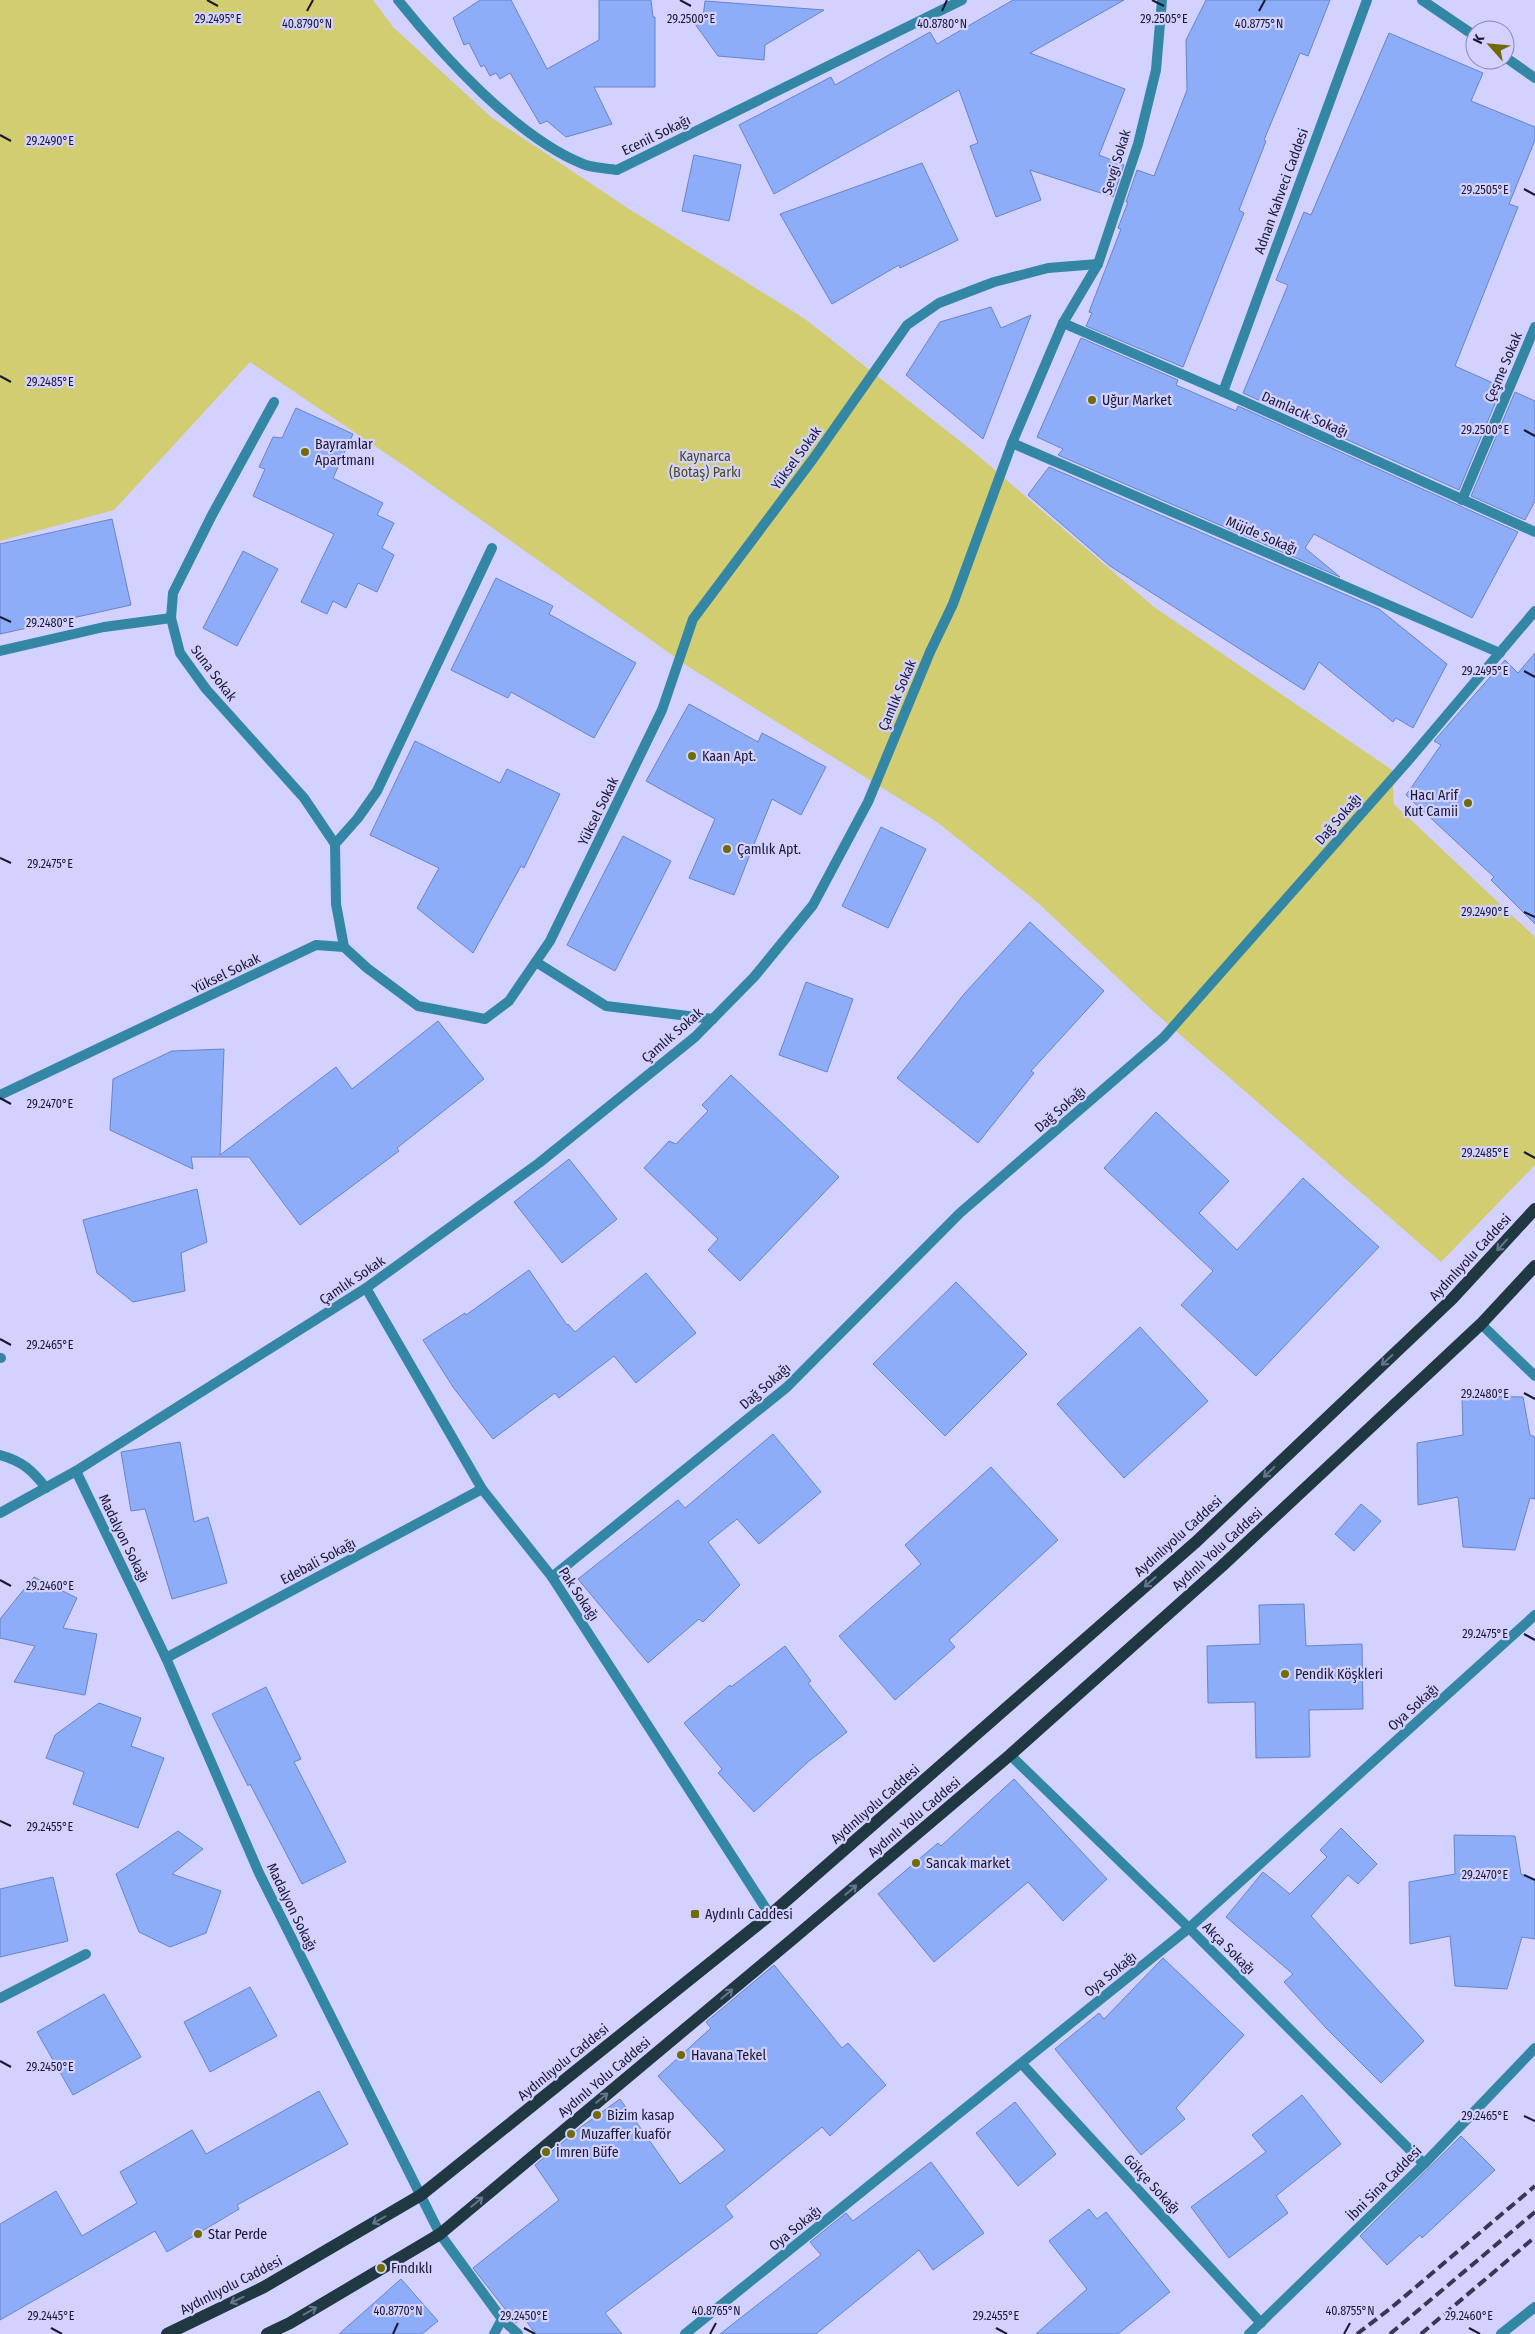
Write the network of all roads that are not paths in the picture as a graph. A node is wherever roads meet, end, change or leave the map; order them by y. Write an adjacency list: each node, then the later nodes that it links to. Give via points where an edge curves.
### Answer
1 (398, 0): 2 (street, Ecenil Sokağı, via 476,88 533,136 583,164 616,170)
2 (962, 0)
3 (1162, 0): 9 (street, Sevgi Sokak, via 1156,70 1138,144)
4 (1367, 0): 12 (street, Adnan Kahveci Caddesi)
5 (1422, 0): 6 (street)
6 (1465, 29)
7 (1515, 64): 8 (street)
8 (1535, 78)
9 (1098, 264): 10 (street, Sevgi Sokak); 24 (street, Yüksel Sokak, via 1048,268 994,282 939,303 907,325 813,459 693,619 662,710 550,941)
10 (1063, 323): 12 (street, Damlacık Sokağı); 14 (street, Çamlık Sokak)
11 (1535, 327): 15 (street, Çeşme Sokak)
12 (1223, 392): 15 (street, Damlacık Sokağı)
13 (274, 402): 19 (street, Suna Sokak, via 173,593)
14 (1012, 443): 21 (street, Müjde Sokağı); 25 (street, Çamlık Sokak, via 953,604 868,802 813,905 754,976)
15 (1462, 500): 16 (street, Damlacık Sokağı)
16 (1535, 532)
17 (492, 548): 22 (street, via 377,791)
18 (1535, 611): 21 (street, Dağ Sokağı)
19 (171, 618): 20 (street, via 104,627); 22 (street, Suna Sokak, via 180,654 206,689 304,798)
20 (0, 651)
21 (1500, 653): 37 (street, Dağ Sokağı, via 1164,1036 960,1213 787,1388)
22 (335, 844): 23 (street, via 336,904)
23 (344, 947): 24 (street, Yüksel Sokak, via 418,1006 485,1019 509,1001); 26 (street, Yüksel Sokak, via 316,945)
24 (536, 962): 25 (street, via 606,1006)
25 (712, 1019): 29 (street, Çamlık Sokak, via 695,1037 539,1162)
26 (0, 1095)
27 (1535, 1209): 41 (main road, Aydınlıyolu Caddesi, one-way to 41, via 1452,1299 1197,1541)
28 (1535, 1266): 30 (main road, Aydınlı Yolu Caddesi)
29 (366, 1288): 33 (street, Çamlık Sokak); 35 (street, Pak Sokağı)
30 (1481, 1324): 31 (street); 40 (main road, Aydınlı Yolu Caddesi, via 1222,1566)
31 (1535, 1376)
32 (0, 1455): 34 (street, via 17,1459)
33 (76, 1471): 34 (street, Çamlık Sokak); 39 (street, Madalyon Sokağı)
34 (46, 1488): 36 (street, Çamlık Sokak)
35 (482, 1489): 37 (street, Pak Sokağı); 39 (street, Edebali Sokağı)
36 (0, 1513)
37 (552, 1576): 41 (street, Pak Sokağı)
38 (1535, 1615): 42 (street, Oya Sokağı)
39 (166, 1658): 48 (street, Madalyon Sokağı, via 259,1873)
40 (1010, 1755): 42 (street, Akça Sokağı); 49 (main road, Aydınlı Yolu Caddesi, one-way to 40)
41 (770, 1915): 48 (main road, Aydınlıyolu Caddesi)
42 (1189, 1928): 46 (street, Oya Sokağı); 47 (street, Akça Sokağı)
43 (86, 1954): 44 (street)
44 (0, 1998)
45 (1535, 2048): 47 (street, İbni Sina Caddesi)
46 (1022, 2064): 52 (street, Gökçe Sokağı); 57 (street, Oya Sokağı)
47 (1424, 2164): 52 (street, İbni Sina Caddesi)
48 (421, 2195): 49 (street, Madalyon Sokağı); 53 (main road, Aydınlıyolu Caddesi, one-way to 53, via 264,2287)
49 (440, 2234): 51 (street, Madalyon Sokağı); 54 (main road, Aydınlı Yolu Caddesi, one-way to 49)
50 (1535, 2307): 59 (street)
51 (502, 2319): 55 (street); 56 (street, Madalyon Sokağı)
52 (1261, 2323): 58 (street, İbni Sina Caddesi)
53 (167, 2334)
54 (267, 2334)
55 (494, 2334)
56 (518, 2334)
57 (685, 2334)
58 (1249, 2334)
59 (1501, 2334)

